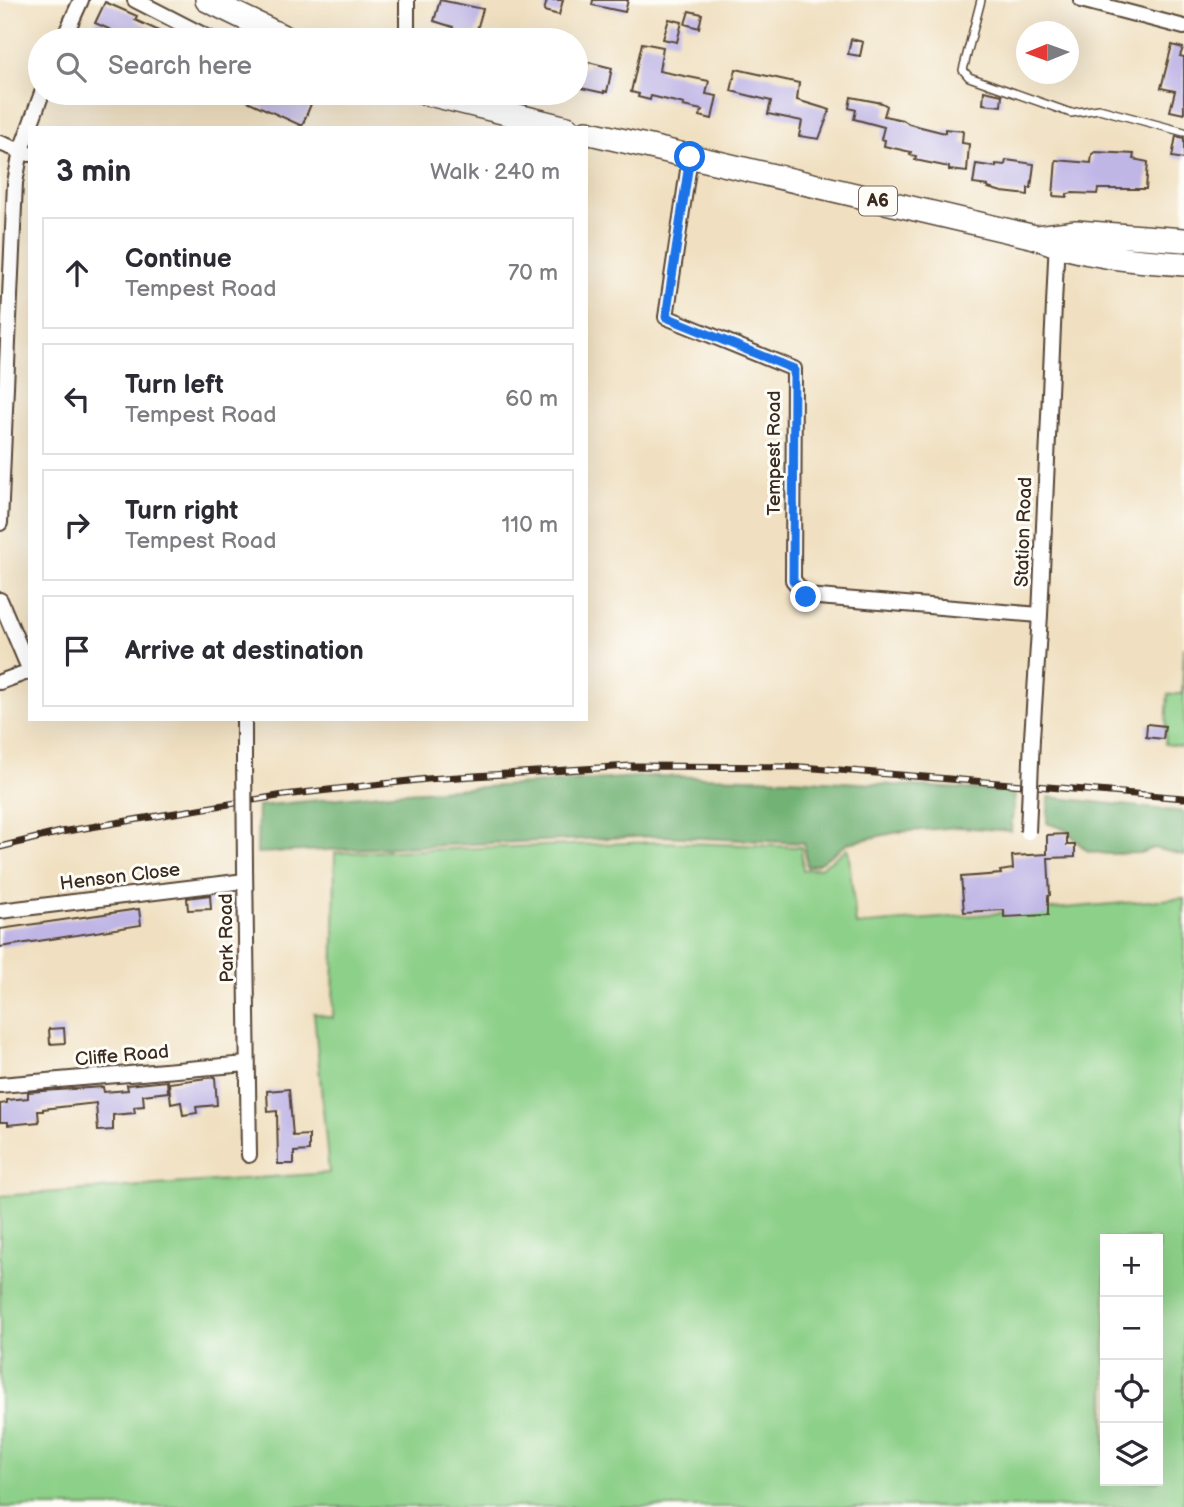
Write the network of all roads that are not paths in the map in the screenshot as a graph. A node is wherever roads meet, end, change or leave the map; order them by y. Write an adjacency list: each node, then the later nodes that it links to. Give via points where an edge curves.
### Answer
1 (81, 0): 8 (street)
2 (135, 0): 9 (street)
3 (207, 0): 10 (highway)
4 (407, 0): 11 (street)
5 (981, 0): 17 (lane, via 963,70 969,77 1071,113 1099,109)
6 (1082, 0): 7 (street)
7 (1184, 27)
8 (68, 28)
9 (190, 28)
10 (265, 28)
11 (407, 28)
12 (39, 105): 15 (street)
13 (461, 105): 14 (highway)
14 (513, 122): 16 (highway)
15 (32, 126)
16 (549, 126)
17 (1184, 131)
18 (588, 132): 21 (highway, A6)
19 (0, 144): 20 (street)
20 (25, 152): 25 (street, via 15,183)
21 (690, 157): 22 (highway, A6); 28 (street, Tempest Road, via 666,317 794,369 793,580 806,597)
22 (1050, 239): 23 (highway, A6, via 1076,232); 24 (highway, A6, via 1147,261); 28 (street, Station Road)
23 (1184, 240)
24 (1184, 264)
25 (4, 333): 26 (street)
26 (0, 523)
27 (0, 600): 29 (street)
28 (1040, 615): 33 (street, Station Road, bridge)
29 (28, 666)
30 (28, 672): 31 (street)
31 (0, 682)
32 (244, 721): 34 (street, Park Road, bridge)
33 (1028, 838)
34 (245, 874): 35 (street, Henson Close); 36 (street, Park Road)
35 (0, 911)
36 (247, 1064): 37 (street, Cliffe Road); 38 (street, Park Road)
37 (0, 1086)
38 (249, 1156)

